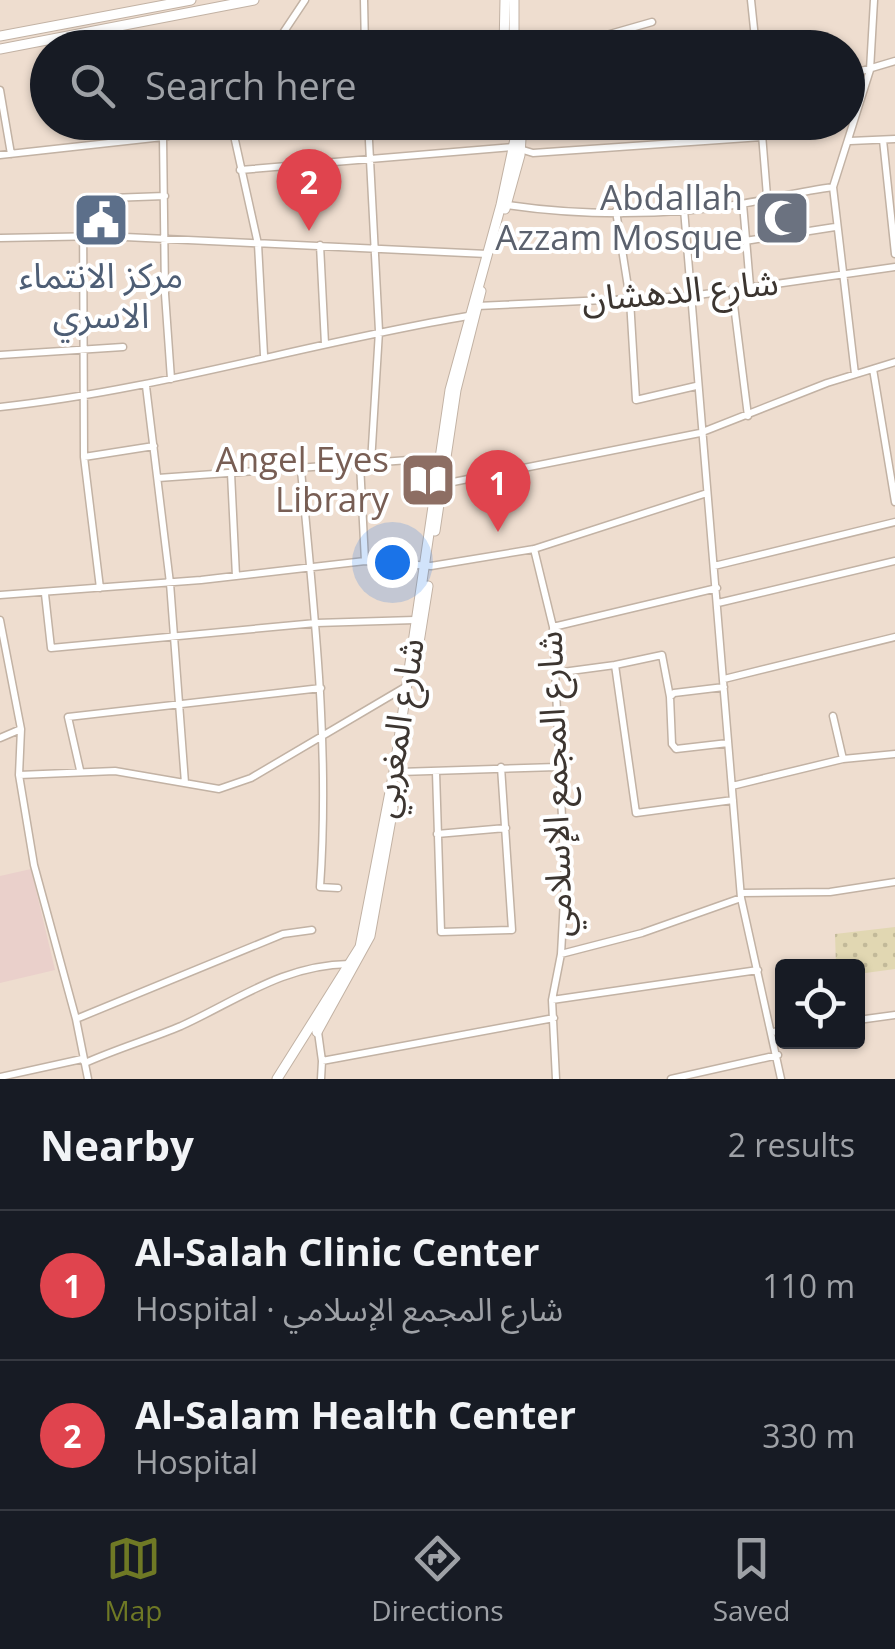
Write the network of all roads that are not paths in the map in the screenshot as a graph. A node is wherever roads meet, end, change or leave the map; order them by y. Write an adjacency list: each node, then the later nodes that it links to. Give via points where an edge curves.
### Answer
1 (114, 0): 10 (main road)
2 (191, 0): 10 (main road)
3 (254, 0): 12 (main road)
4 (305, 0): 14 (street)
5 (364, 0): 15 (street)
6 (505, 0): 16 (main road)
7 (514, 0): 17 (main road)
8 (751, 0): 19 (street)
9 (874, 0): 24 (street)
10 (122, 8): 12 (main road); 20 (main road)
11 (652, 22): 18 (street)
12 (123, 24): 13 (main road)
13 (95, 30)
14 (285, 30)
15 (365, 30)
16 (504, 30)
17 (514, 30)
18 (624, 30)
19 (754, 30)
20 (0, 36)
21 (30, 44): 22 (main road)
22 (0, 50)
23 (895, 60): 24 (street)
24 (870, 70): 25 (street); 26 (street)
25 (865, 71)
26 (865, 88)
27 (0, 90): 40 (street)
28 (895, 139): 37 (street)
29 (129, 140): 40 (street)
30 (163, 140): 45 (street)
31 (234, 140): 43 (street)
32 (370, 140): 42 (street)
33 (516, 140): 39 (main road, شارع المغربي)
34 (519, 140): 39 (main road, شارع المغربي)
35 (719, 140): 39 (street, via 533,153)
36 (762, 140): 46 (street)
37 (883, 140): 38 (street); 60 (street)
38 (850, 142): 44 (street)
39 (517, 148): 42 (street); 48 (main road, شارع المغربي); 59 (main road, شارع المغربي)
40 (12, 154): 41 (street)
41 (0, 155)
42 (371, 158): 43 (street); 58 (street)
43 (240, 170): 56 (street)
44 (833, 186): 46 (street); 51 (street)
45 (165, 196): 52 (street, via 84,198); 54 (street)
46 (767, 196): 47 (street)
47 (743, 204): 49 (street); 55 (street)
48 (506, 205): 50 (street); 67 (main road, شارع المغربي)
49 (684, 208): 50 (street); 65 (street)
50 (616, 210): 66 (street)
51 (836, 228): 55 (street); 62 (street)
52 (82, 236): 53 (street); 54 (street); 72 (street)
53 (0, 238)
54 (163, 240): 56 (street); 78 (street)
55 (745, 240): 63 (street)
56 (258, 244): 57 (street); 73 (street)
57 (320, 245): 58 (street); 70 (street)
58 (374, 249): 59 (street); 69 (street)
59 (487, 254): 68 (main road, شارع المغربي)
60 (895, 254)
61 (895, 267): 62 (street, شارع الدهشان)
62 (841, 273): 63 (street, شارع الدهشان); 77 (street)
63 (750, 286): 64 (street, شارع الدهشان)
64 (732, 289): 65 (street, شارع الدهشان); 83 (street)
65 (691, 296): 66 (street, شارع الدهشان); 80 (street)
66 (630, 300): 67 (street, شارع الدهشان); 80 (street, via 636,400)
67 (477, 306): 68 (street); 94 (main road, شارع المغربي)
68 (468, 316): 69 (street); 87 (main road, شارع المغربي)
69 (379, 331): 70 (street); 88 (street)
70 (326, 344): 73 (street)
71 (123, 348): 72 (street)
72 (83, 350): 74 (street); 81 (street)
73 (264, 355): 78 (street)
74 (0, 356)
75 (895, 362): 76 (street)
76 (872, 369): 77 (street); 90 (street)
77 (855, 374): 83 (street)
78 (171, 379): 79 (street)
79 (146, 386): 81 (street); 85 (street)
80 (696, 386): 84 (street)
81 (82, 398): 82 (street); 86 (street)
82 (0, 407)
83 (748, 416): 84 (street)
84 (700, 433): 94 (street); 95 (street)
85 (154, 446): 86 (street); 93 (street)
86 (84, 457): 106 (street)
87 (437, 458): 88 (street); 101 (main road, شارع المغربي)
88 (371, 463): 89 (street)
89 (360, 464): 91 (street); 99 (street)
90 (893, 467): 96 (street)
91 (301, 470): 92 (street); 102 (street)
92 (231, 473): 93 (street); 104 (street)
93 (158, 478): 105 (street)
94 (443, 484): 101 (main road, شارع المغربي)
95 (707, 492): 98 (street); 103 (street)
96 (895, 502)
97 (895, 522): 103 (street)
98 (534, 549): 101 (street); 114 (street, شارع المجمع الإسلامي)
99 (365, 561): 101 (street); 102 (street)
100 (895, 561): 110 (street)
101 (428, 565): 112 (main road, شارع المغربي); 134 (main road, شارع المغربي)
102 (310, 566): 104 (street); 113 (street)
103 (714, 566): 107 (street)
104 (236, 576): 105 (street)
105 (170, 582): 106 (street); 115 (street)
106 (100, 588): 108 (street)
107 (716, 588): 110 (street); 114 (street)
108 (45, 594): 109 (street); 115 (street, via 51,648)
109 (0, 595)
110 (718, 603): 119 (street)
111 (0, 620): 125 (street)
112 (415, 620): 113 (street); 120 (main road, شارع المغربي)
113 (316, 622): 115 (street); 121 (street)
114 (553, 627): 118 (street, شارع المجمع الإسلامي)
115 (174, 636): 123 (street)
116 (895, 637): 119 (street)
117 (615, 665): 118 (street); 122 (street, via 662,656); 139 (street, via 636,813)
118 (556, 673): 131 (street, شارع المجمع الإسلامي)
119 (724, 683): 122 (street); 128 (street)
120 (407, 686): 126 (street); 147 (main road, شارع المغربي, via 373,887 360,947)
121 (321, 688): 123 (street); 126 (street)
122 (670, 698): 128 (street, via 673,747)
123 (179, 706): 133 (street, via 68,716); 137 (street)
124 (833, 716): 130 (street)
125 (21, 729): 127 (street); 136 (street)
126 (324, 736): 137 (street, via 219,789); 143 (street, via 320,887)
127 (0, 738)
128 (728, 743): 138 (street)
129 (895, 754): 130 (street)
130 (843, 760): 138 (street)
131 (557, 767): 132 (street); 146 (street, شارع المجمع الإسلامي, via 565,880)
132 (502, 768): 135 (street); 140 (street)
133 (80, 770): 136 (street); 137 (street)
134 (399, 772): 135 (street); 154 (main road, شارع المغربي, via 370,936)
135 (436, 772): 141 (street)
136 (19, 775): 152 (street, via 34,864)
137 (185, 784)
138 (732, 786): 139 (street)
139 (733, 800): 144 (street)
140 (506, 828): 141 (street); 141 (street, via 512,930 441,932)
141 (437, 834)
142 (895, 882): 144 (street)
143 (338, 888)
144 (741, 895): 146 (street, via 642,933); 148 (street)
145 (312, 930): 152 (street, via 283,934)
146 (561, 954): 149 (street, شارع المجمع الإسلامي)
147 (349, 964): 159 (street, via 318,965 261,983 182,1025); 162 (main road, شارع المغربي)
148 (758, 970): 149 (street); 155 (street)
149 (552, 1000): 151 (street, شارع المجمع الإسلامي)
150 (895, 1015): 153 (street)
151 (554, 1018): 158 (street); 164 (street, شارع المجمع الإسلامي)
152 (76, 1019): 159 (street)
153 (865, 1019)
154 (318, 1030): 158 (street); 162 (main road, شارع المغربي)
155 (772, 1032): 156 (street); 157 (street)
156 (775, 1032)
157 (778, 1056): 165 (street); 166 (street)
158 (322, 1061): 163 (street)
159 (85, 1063): 160 (street); 161 (street)
160 (0, 1078)
161 (88, 1079)
162 (280, 1079)
163 (321, 1079)
164 (556, 1079)
165 (671, 1079)
166 (781, 1079)

